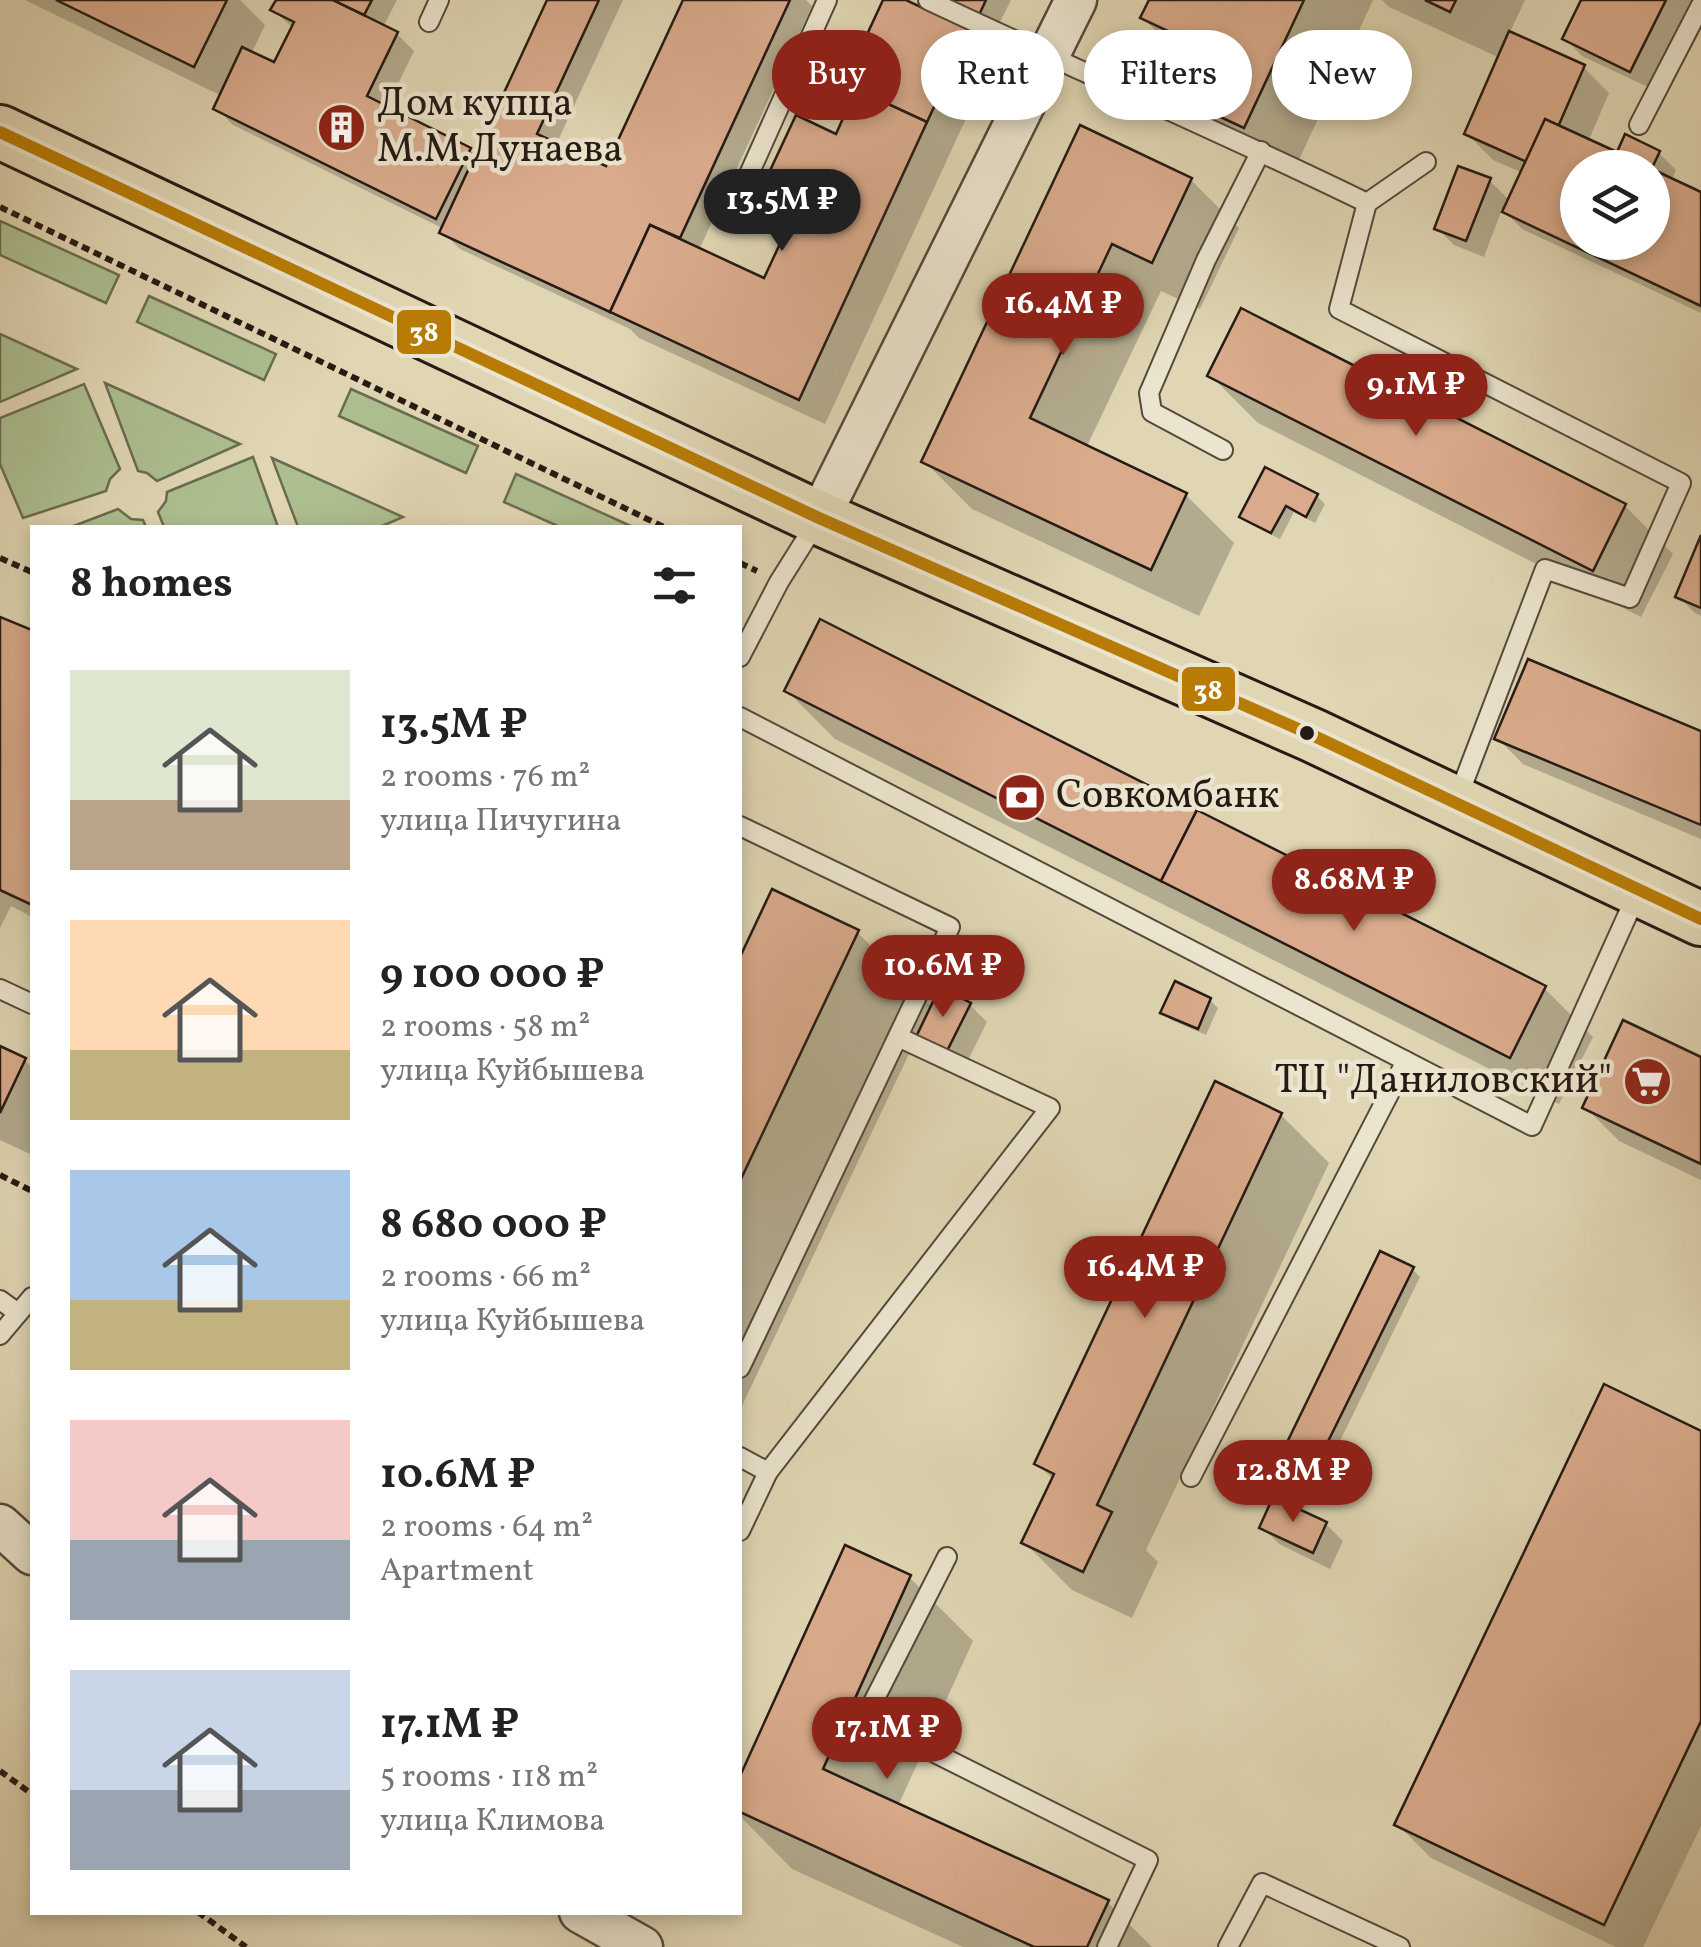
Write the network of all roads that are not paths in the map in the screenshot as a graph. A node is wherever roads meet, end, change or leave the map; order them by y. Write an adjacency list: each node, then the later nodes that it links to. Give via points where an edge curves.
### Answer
1 (438, 0): 6 (lane)
2 (827, 0): 15 (lane)
3 (928, 0): 7 (lane)
4 (1076, 0): 8 (street)
5 (1701, 5): 11 (lane)
6 (429, 22)
7 (992, 30)
8 (1061, 30)
9 (1064, 63): 13 (lane)
10 (1016, 120): 18 (street)
11 (1639, 125)
12 (0, 132): 18 (main road)
13 (1261, 152): 16 (lane); 17 (lane, via 1149,392 1152,412)
14 (1426, 162): 16 (lane)
15 (741, 192)
16 (1367, 204): 21 (lane, via 1338,308 1681,483 1630,598 1545,569)
17 (1223, 450)
18 (819, 518): 19 (lane); 21 (main road)
19 (742, 654)
20 (742, 718): 28 (lane)
21 (1456, 802): 23 (main road)
22 (742, 827): 27 (lane, via 950,926)
23 (1639, 890): 24 (main road); 28 (lane, via 1532,1126)
24 (1701, 919)
25 (0, 989): 26 (lane)
26 (30, 1003)
27 (898, 1037): 33 (lane); 35 (lane, via 1050,1108)
28 (1406, 1062): 36 (lane)
29 (30, 1299): 31 (lane)
30 (0, 1300): 31 (lane)
31 (18, 1314): 32 (lane)
32 (0, 1334)
33 (742, 1364)
34 (742, 1458): 35 (lane)
35 (768, 1472): 38 (lane)
36 (1191, 1477)
37 (0, 1525): 39 (street)
38 (742, 1526)
39 (30, 1552)
40 (946, 1557): 43 (lane, via 865,1718 1148,1860)
41 (585, 1915): 42 (street)
42 (642, 1947)
43 (1107, 1947)
44 (1228, 1947): 45 (lane, via 1262,1883)
45 (1400, 1947)

